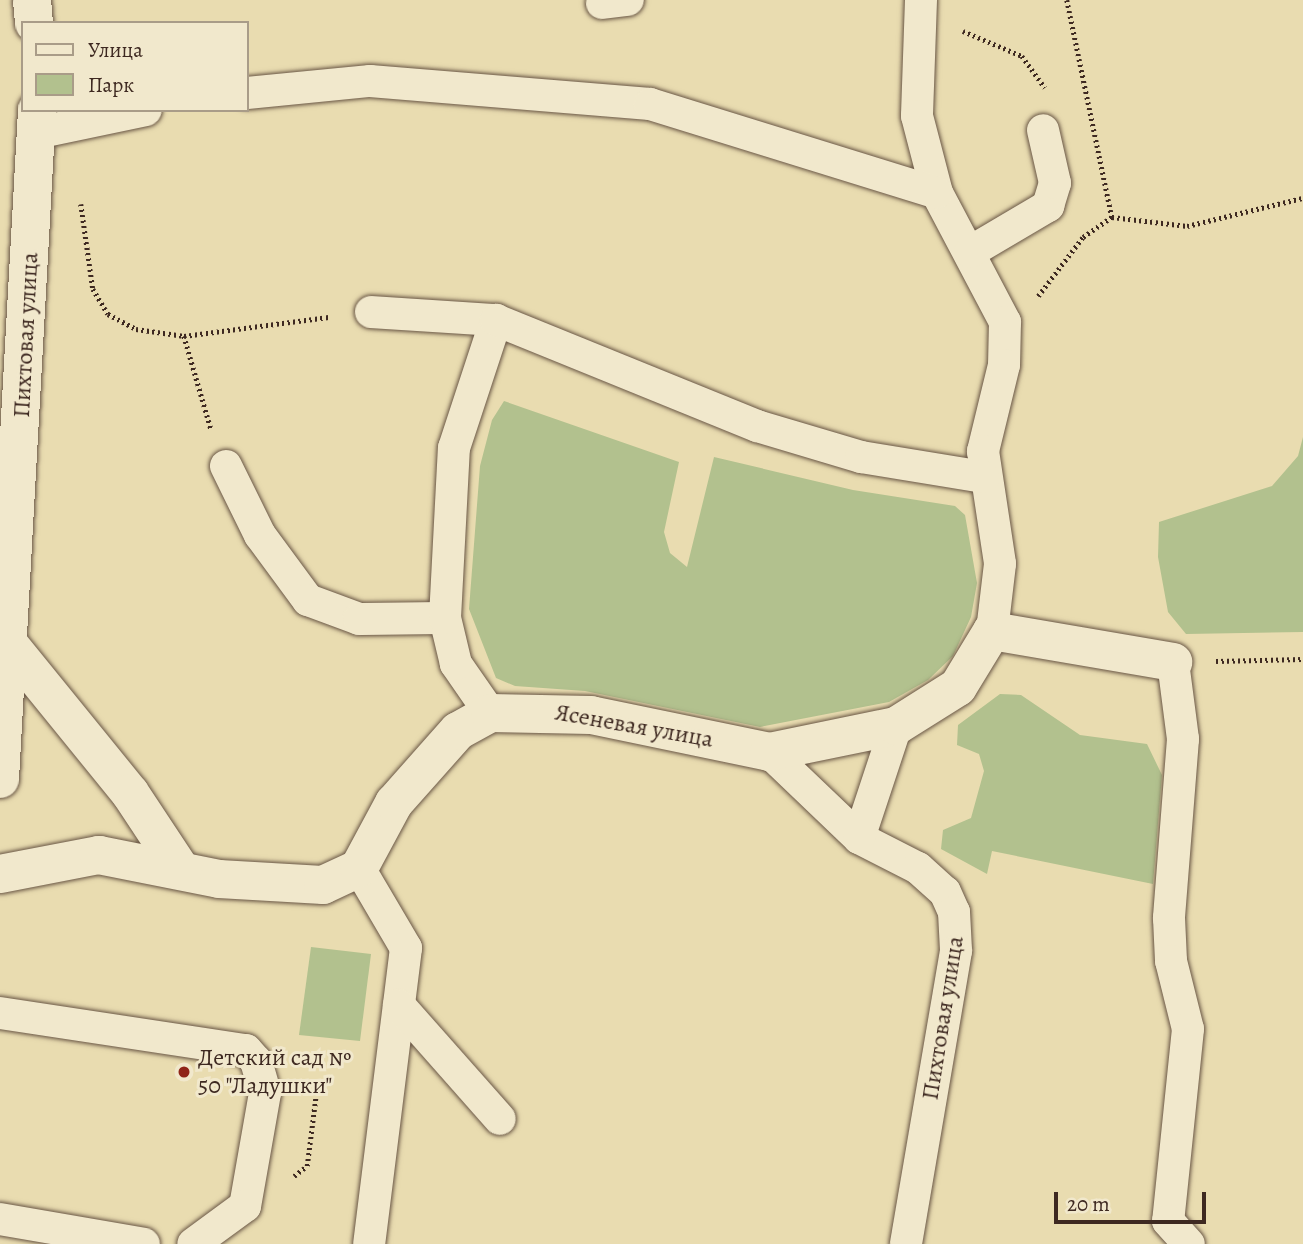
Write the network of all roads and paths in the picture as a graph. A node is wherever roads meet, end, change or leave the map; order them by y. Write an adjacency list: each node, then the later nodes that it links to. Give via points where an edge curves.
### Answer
1 (32, 0): 4 (street)
2 (1067, 0): 11 (path)
3 (920, 7): 6 (path, via 1022,57); 12 (lane, via 917,116)
4 (34, 21)
5 (248, 93): 12 (lane, via 370,81 650,104)
6 (1050, 97)
7 (128, 112): 8 (lane)
8 (37, 122): 25 (street, Пихтовая улица)
9 (1043, 130): 16 (lane, via 1055,183 1048,206)
10 (1089, 142): 11 (path)
11 (1098, 146): 15 (path)
12 (937, 193): 16 (lane)
13 (79, 194): 20 (path, via 93,289 108,314 136,329)
14 (1303, 198): 15 (path, via 1187,226)
15 (1112, 217): 19 (path, via 1083,237 1038,297)
16 (971, 252): 19 (lane)
17 (371, 312): 18 (lane); 20 (path)
18 (496, 320): 22 (lane, via 757,426 861,457); 23 (lane, via 454,448)
19 (1005, 322): 22 (lane, via 1004,365 989,416)
20 (184, 336): 21 (path)
21 (226, 466): 23 (lane, via 266,545 308,600 359,619)
22 (983, 477): 24 (lane, via 1000,564)
23 (445, 618): 28 (lane, via 456,664)
24 (992, 631): 27 (street); 29 (street, Ясеневая улица, via 958,687)
25 (8, 643): 31 (street, Пихтовая улица); 34 (street, via 130,793)
26 (1303, 659): 27 (path)
27 (1173, 662): 46 (lane, via 1183,739 1171,950 1188,1029 1168,1221)
28 (490, 713): 30 (street, Ясеневая улица, via 591,715); 33 (street, via 458,731 394,803)
29 (896, 726): 30 (street, Ясеневая улица); 32 (lane)
30 (769, 752): 32 (lane, Пихтовая улица)
31 (0, 779)
32 (859, 838): 45 (lane, Пихтовая улица, via 918,868 945,892 957,926)
33 (359, 868): 34 (street, via 303,888); 36 (lane, via 406,948)
34 (181, 870): 35 (street, via 83,855)
35 (0, 874)
36 (399, 1005): 39 (lane); 44 (lane)
37 (0, 1013): 43 (lane, via 246,1050 256,1060 265,1093 245,1206)
38 (317, 1087): 40 (path)
39 (500, 1119)
40 (310, 1147)
41 (0, 1219): 42 (lane)
42 (144, 1244)
43 (193, 1244)
44 (369, 1244)
45 (906, 1244)
46 (1189, 1244)

